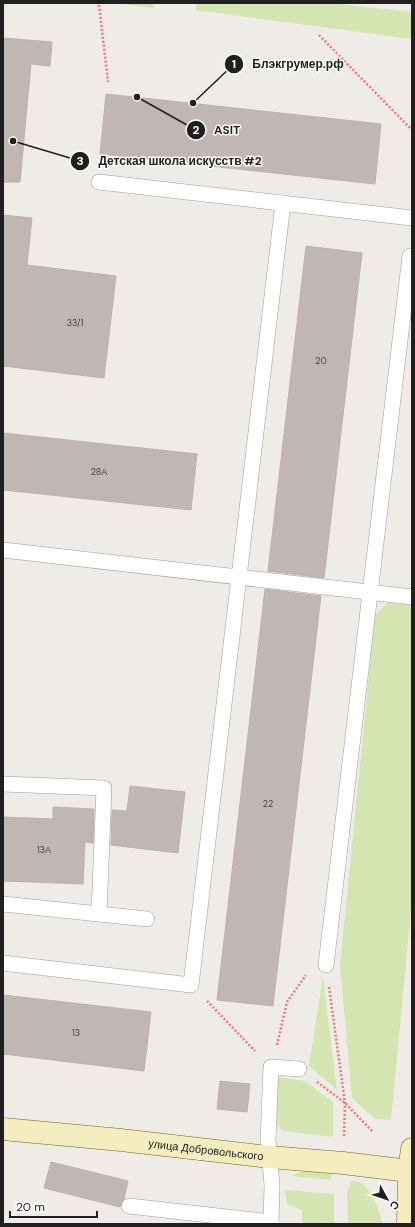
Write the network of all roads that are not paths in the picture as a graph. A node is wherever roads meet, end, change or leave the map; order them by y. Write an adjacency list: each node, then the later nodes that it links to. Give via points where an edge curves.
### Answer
1 (99, 182): 2 (lane)
2 (283, 203): 3 (lane); 6 (lane)
3 (412, 218)
4 (410, 256): 7 (lane)
5 (3, 550): 6 (lane)
6 (239, 578): 7 (lane); 13 (lane, via 191,984)
7 (370, 593): 8 (lane); 14 (lane)
8 (412, 597)
9 (3, 784): 11 (lane, via 104,788)
10 (3, 904): 11 (lane)
11 (99, 914): 12 (lane)
12 (147, 919)
13 (3, 963)
14 (326, 965)
15 (299, 1068): 18 (lane, via 271,1067)
16 (3, 1129): 18 (street, улица Добровольского)
17 (412, 1149): 19 (street)
18 (269, 1158): 19 (street, улица Добровольского); 21 (lane, via 272,1185)
19 (410, 1171): 22 (street)
20 (129, 1206): 21 (lane)
21 (271, 1223)
22 (408, 1224)

